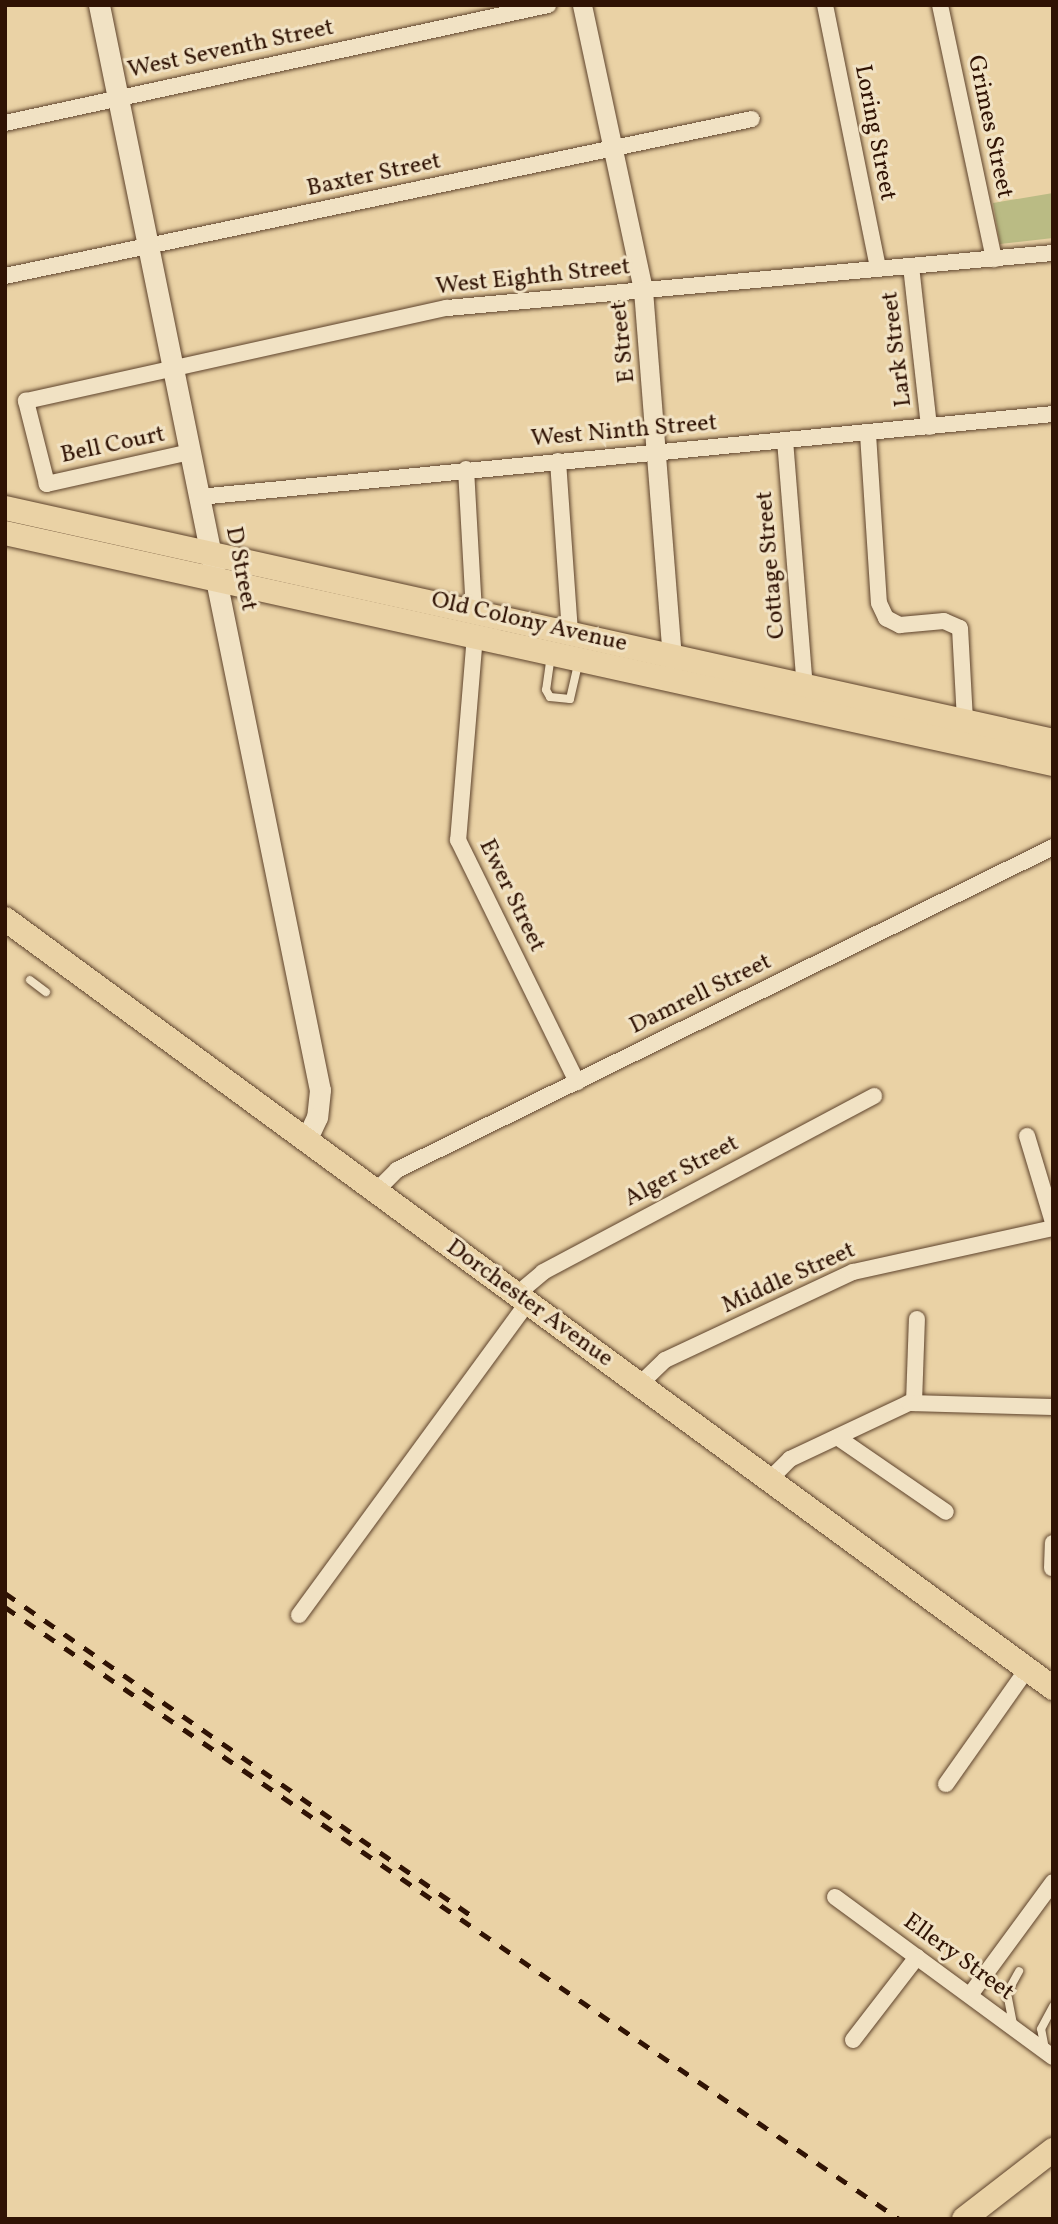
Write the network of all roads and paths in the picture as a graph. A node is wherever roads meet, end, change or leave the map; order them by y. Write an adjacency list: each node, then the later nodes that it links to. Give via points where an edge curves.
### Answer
1 (99, 5): 6 (main road, D Street)
2 (548, 5): 6 (street, West Seventh Street)
3 (582, 5): 9 (street, E Street)
4 (825, 5): 14 (street, Loring Street)
5 (940, 5): 12 (street, Grimes Street)
6 (119, 98): 8 (street, West Seventh Street); 10 (main road, D Street)
7 (752, 119): 9 (street, Baxter Street)
8 (5, 123)
9 (612, 150): 10 (street, Baxter Street); 16 (street, E Street)
10 (148, 246): 15 (street, Baxter Street); 17 (main road, D Street)
11 (1053, 253): 12 (street, West Eighth Street)
12 (994, 259): 13 (street, West Eighth Street)
13 (911, 266): 14 (street, West Eighth Street); 20 (street, Lark Street)
14 (878, 270): 16 (street, West Eighth Street)
15 (5, 276)
16 (643, 290): 17 (street, West Eighth Street, via 447,308); 23 (street, E Street)
17 (173, 366): 18 (street, West Eighth Street); 24 (main road, D Street)
18 (26, 401): 24 (street, Bell Court, via 47,484)
19 (1053, 414): 20 (street, West Ninth Street)
20 (929, 427): 21 (street, West Ninth Street)
21 (869, 433): 22 (street, West Ninth Street); 38 (street, via 879,603 886,618 900,625 944,621 960,628)
22 (785, 440): 23 (street, West Ninth Street); 37 (street, Cottage Street)
23 (659, 451): 25 (street, West Ninth Street); 36 (street, E Street)
24 (190, 452): 27 (main road, D Street)
25 (558, 461): 26 (street, West Ninth Street); 33 (street)
26 (466, 469): 27 (street, West Ninth Street); 32 (street, Ewer Street)
27 (199, 497): 30 (main road, D Street)
28 (5, 508): 30 (main road, Old Colony Avenue)
29 (5, 533): 31 (main road, Old Colony Avenue)
30 (211, 552): 31 (main road, D Street); 32 (main road, Old Colony Avenue)
31 (216, 580): 32 (main road, Old Colony Avenue); 48 (main road, D Street, via 320,1090 317,1117)
32 (475, 623): 33 (main road, Old Colony Avenue); 34 (main road, Old Colony Avenue); 45 (street, Ewer Street, via 458,840)
33 (570, 632): 36 (main road, Old Colony Avenue)
34 (551, 652): 35 (main road, Old Colony Avenue); 35 (lane, via 546,690 550,696 570,699)
35 (579, 659): 36 (main road, Old Colony Avenue)
36 (673, 668): 37 (main road, Old Colony Avenue); 40 (main road, Old Colony Avenue)
37 (805, 686): 38 (main road, Old Colony Avenue)
38 (965, 721): 39 (main road, Old Colony Avenue)
39 (1053, 741)
40 (1053, 764)
41 (1053, 847): 45 (street, Damrell Street)
42 (5, 919): 48 (main road, Dorchester Avenue)
43 (30, 980): 44 (lane)
44 (46, 992)
45 (577, 1082): 49 (street, Damrell Street, via 397,1170)
46 (874, 1096): 52 (street, Alger Street, via 543,1272)
47 (1027, 1136): 50 (street)
48 (306, 1141): 49 (main road, Dorchester Avenue)
49 (375, 1192): 52 (main road, Dorchester Avenue)
50 (1053, 1222)
51 (1053, 1228): 54 (street, Middle Street, via 853,1272 665,1360)
52 (522, 1299): 54 (main road, Dorchester Avenue); 62 (street, Alger Street)
53 (917, 1319): 55 (street)
54 (639, 1385): 58 (main road, Dorchester Avenue)
55 (914, 1403): 56 (street); 57 (street)
56 (1053, 1407)
57 (837, 1437): 58 (street, via 786,1462); 59 (street)
58 (769, 1480): 63 (main road, Dorchester Avenue)
59 (946, 1512)
60 (1053, 1543): 61 (street)
61 (1052, 1568)
62 (299, 1615)
63 (1027, 1669): 64 (main road, Dorchester Avenue); 65 (street)
64 (1053, 1688)
65 (946, 1784)
66 (1053, 1882): 70 (street)
67 (835, 1897): 68 (street, Ellery Street)
68 (917, 1956): 70 (street, Ellery Street); 73 (street)
69 (1018, 1970): 72 (lane, via 1006,2000)
70 (970, 1995): 72 (street, Ellery Street)
71 (1053, 2006): 74 (lane, via 1041,2029)
72 (1017, 2029): 74 (street, Ellery Street)
73 (853, 2040)
74 (1051, 2056)
75 (1053, 2150): 76 (main road)
76 (964, 2219)

